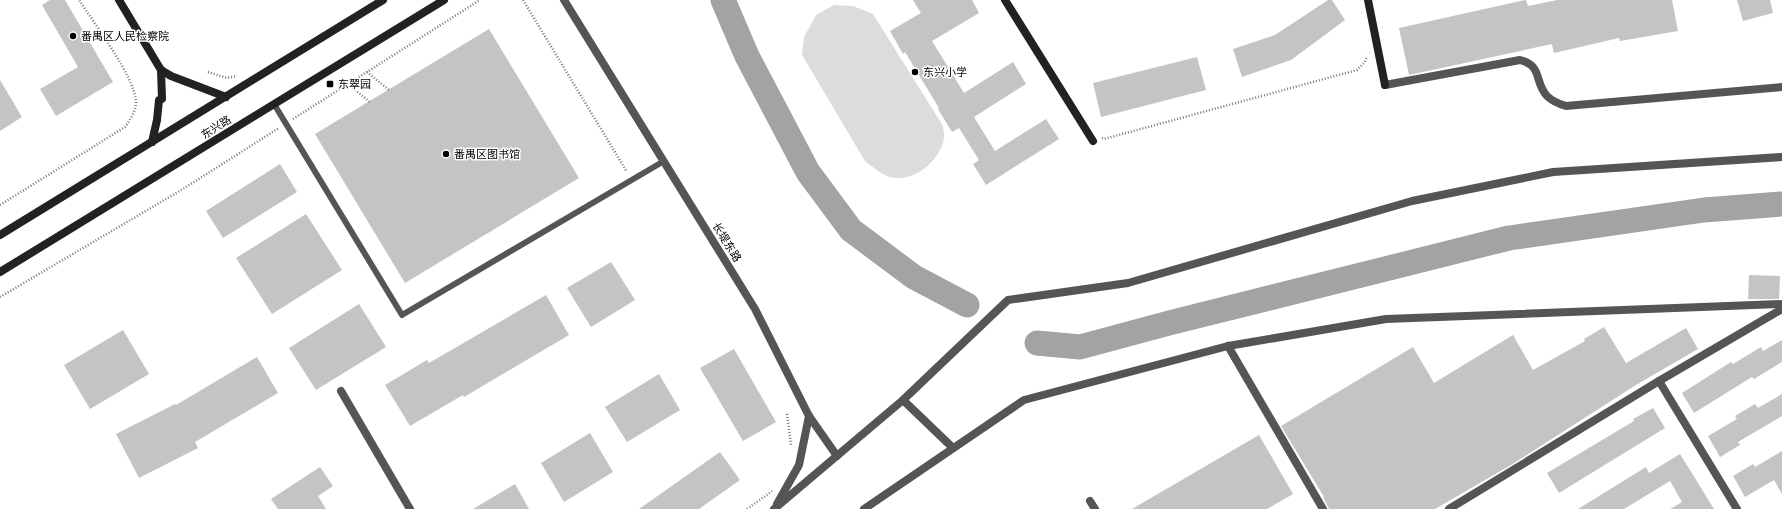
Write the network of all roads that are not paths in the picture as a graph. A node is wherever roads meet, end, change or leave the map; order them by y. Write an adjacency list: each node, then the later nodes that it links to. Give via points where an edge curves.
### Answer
1 (119, 0): 7 (main road)
2 (383, 0): 10 (main road, 东兴路)
3 (444, 0): 11 (main road, 东兴路)
4 (564, 0): 15 (street, 长堤东路)
5 (1005, 0): 12 (main road)
6 (1368, 0): 8 (main road)
7 (161, 70): 10 (main road); 13 (main road, via 162,99 159,100)
8 (1385, 85): 9 (street, via 1520,60 1529,62 1537,71 1546,96 1566,106)
9 (1782, 87)
10 (226, 97): 13 (main road, 东兴路)
11 (274, 104): 15 (lane, via 402,315); 17 (main road, 东兴路)
12 (1096, 139)
13 (152, 142): 16 (main road, 东兴路)
14 (1782, 157): 23 (street, via 1553,172 1412,202 1128,283 1008,300)
15 (664, 161): 24 (street, 长堤东路, via 756,309)
16 (0, 235)
17 (0, 272)
18 (1782, 304): 20 (street, via 1386,319)
19 (1782, 309): 21 (street)
20 (1228, 346): 25 (street, via 1024,400); 32 (street)
21 (1659, 381): 33 (street); 34 (street)
22 (341, 391): 28 (street)
23 (903, 400): 25 (street); 26 (street)
24 (809, 416): 26 (street, 长堤东路); 29 (street, via 799,465)
25 (953, 448): 30 (street)
26 (838, 456): 29 (street)
27 (1090, 501): 31 (street)
28 (410, 509)
29 (774, 509)
30 (864, 509)
31 (1095, 509)
32 (1323, 509)
33 (1449, 509)
34 (1737, 509)

